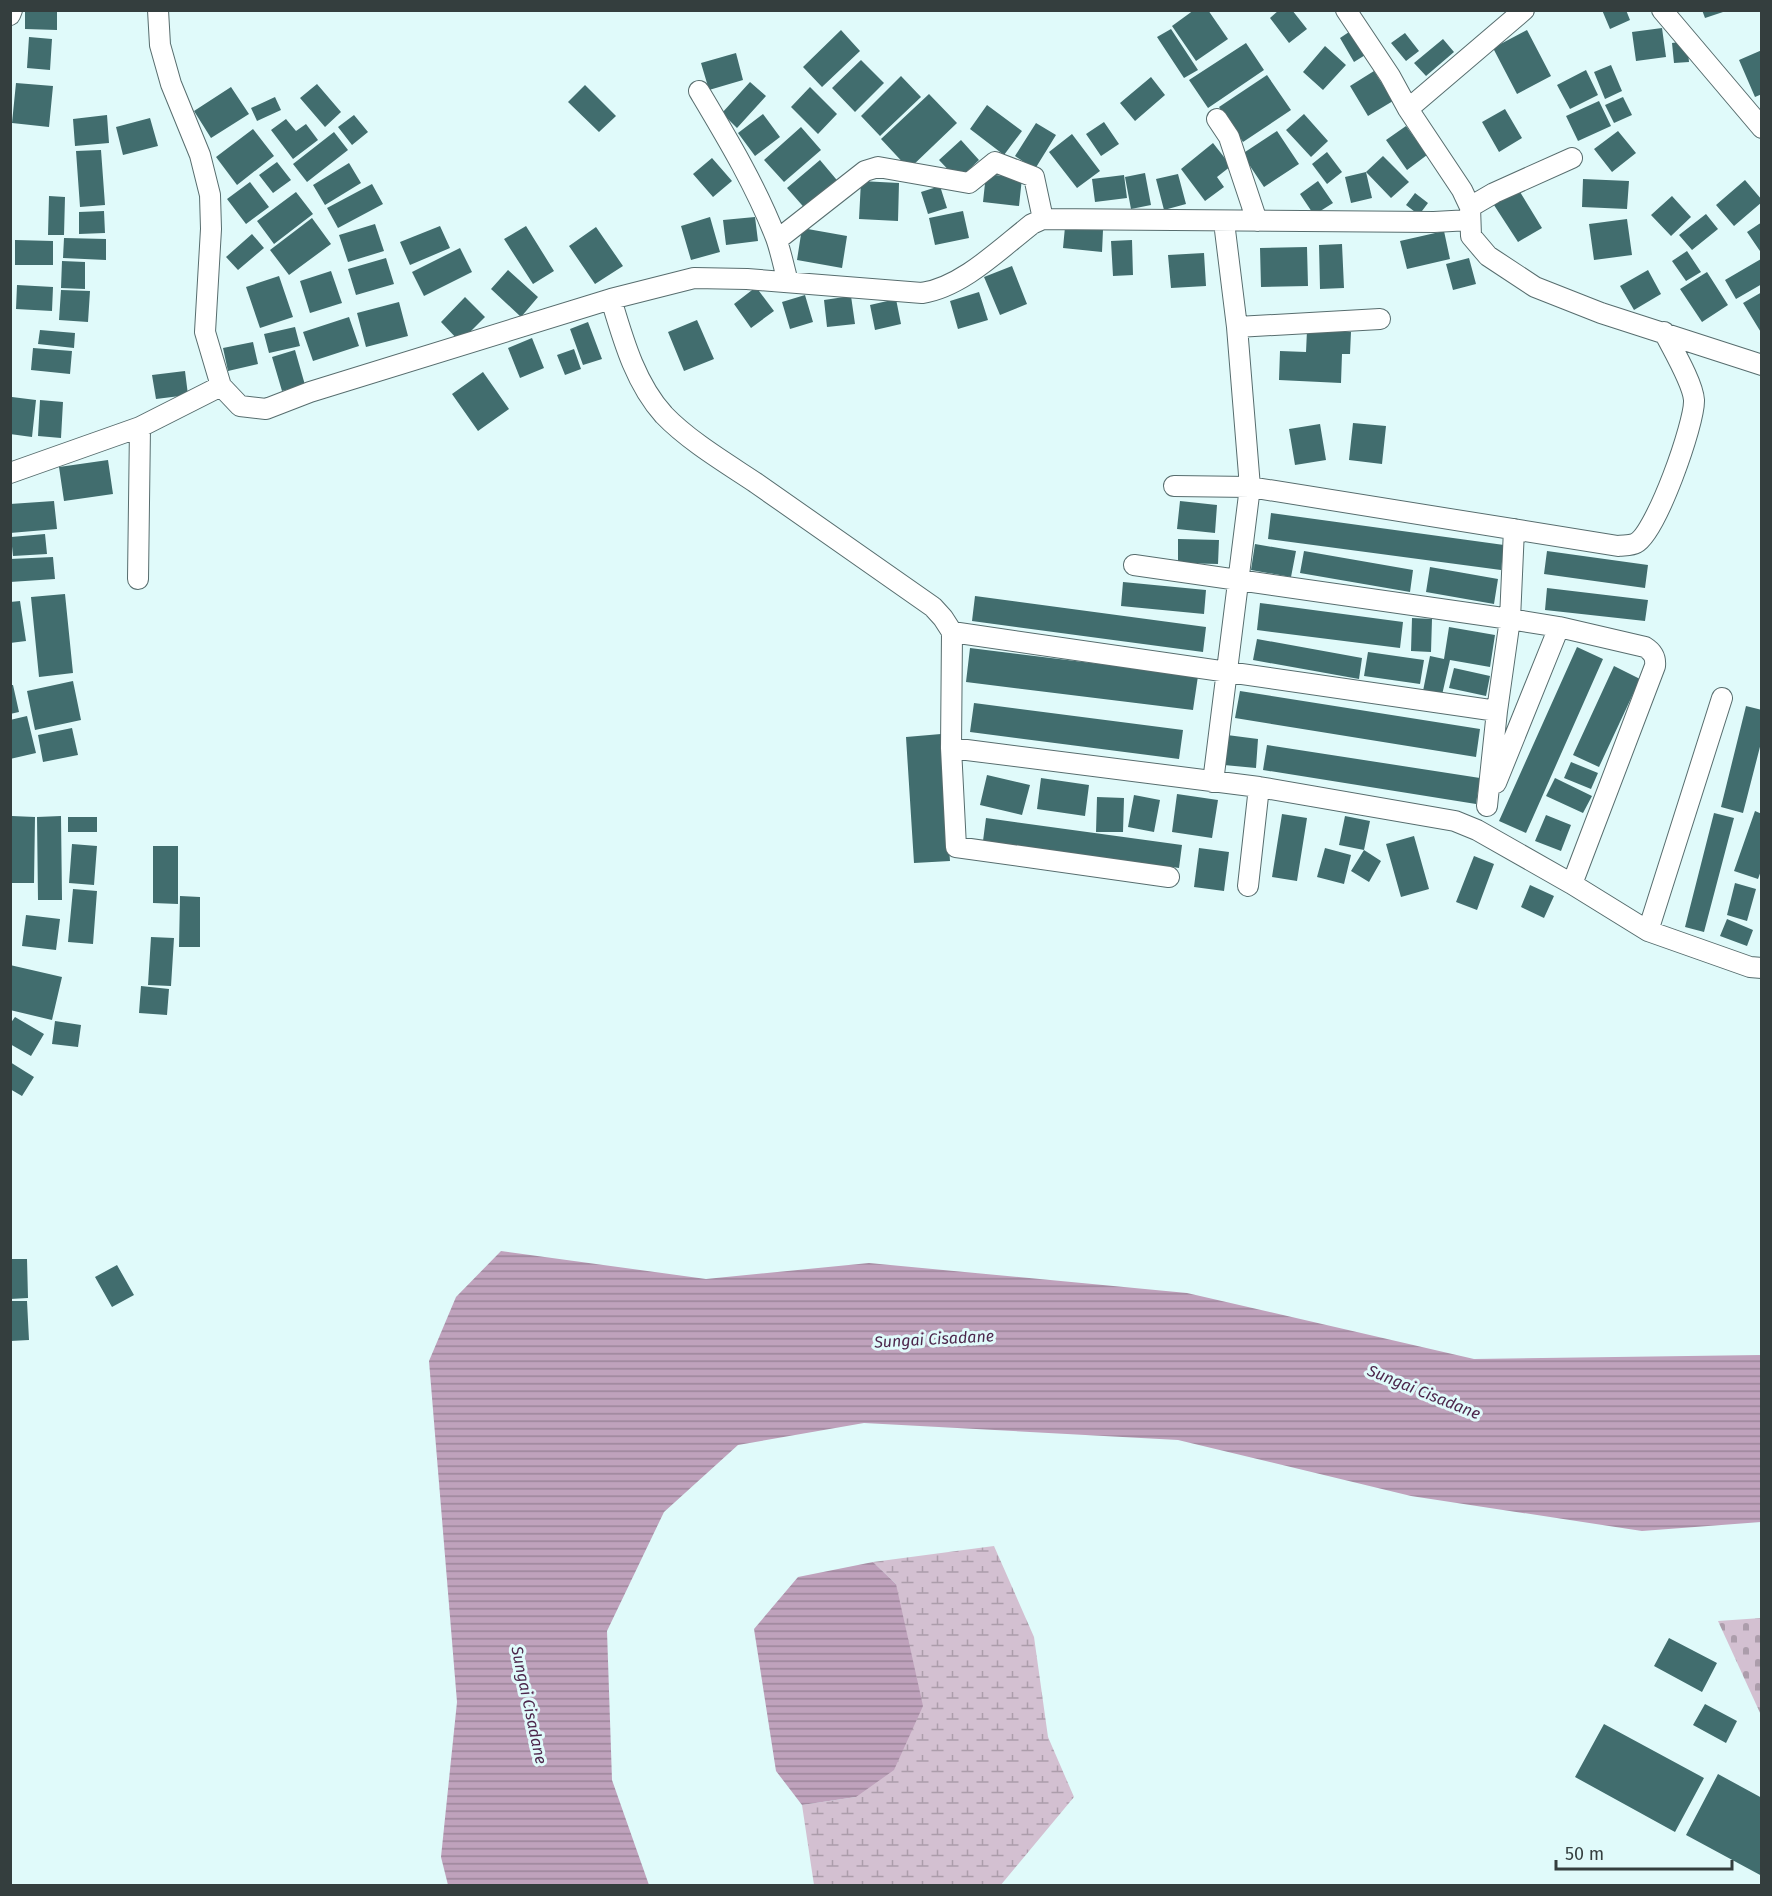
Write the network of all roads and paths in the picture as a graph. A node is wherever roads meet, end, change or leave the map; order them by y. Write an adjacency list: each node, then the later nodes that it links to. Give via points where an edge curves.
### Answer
1 (12, 10): 6 (street)
2 (158, 10): 23 (street, via 162,55 200,155 210,195 205,332)
3 (1346, 10): 8 (street)
4 (1524, 10): 8 (street)
5 (1662, 10): 10 (street)
6 (10, 15)
7 (699, 91): 16 (street, via 747,176)
8 (1408, 109): 12 (street, via 1462,190)
9 (1217, 119): 14 (street, via 1229,137)
10 (1760, 124)
11 (1572, 158): 12 (street, via 1494,193)
12 (1470, 213): 14 (street, via 1434,222); 21 (street, via 1472,236 1488,256 1535,287 1601,314)
13 (1043, 219): 15 (street); 16 (street, via 1034,177 995,162 969,183 878,167 865,171); 17 (street, via 936,291)
14 (1257, 221): 15 (street)
15 (1224, 222): 20 (street)
16 (777, 240): 17 (street)
17 (788, 282): 18 (street, via 694,278)
18 (611, 299): 23 (street, via 266,409 240,406); 34 (street, via 627,351 663,414 716,456 933,607)
19 (1380, 320): 20 (street)
20 (1237, 327): 27 (street)
21 (1664, 332): 22 (street); 28 (street, via 1694,398 1692,418 1666,491 1644,536 1636,543 1618,546)
22 (1761, 365)
23 (221, 386): 24 (street)
24 (140, 427): 25 (street); 30 (street)
25 (10, 473)
26 (1174, 486): 27 (street)
27 (1250, 488): 28 (street); 31 (street)
28 (1514, 529): 32 (street)
29 (1134, 565): 31 (street)
30 (138, 579)
31 (1238, 581): 32 (street); 35 (street)
32 (1510, 619): 33 (street); 37 (street)
33 (1559, 627): 41 (street); 44 (street, via 1645,647 1656,658)
34 (952, 632): 35 (street); 38 (street)
35 (1227, 673): 37 (street); 39 (street)
36 (1722, 698): 46 (street)
37 (1497, 711): 41 (street)
38 (951, 748): 39 (street); 43 (street, via 956,847)
39 (1213, 782): 40 (street)
40 (1259, 787): 42 (street, via 1421,814); 45 (street)
41 (1487, 806): 42 (street)
42 (1477, 830): 44 (street)
43 (1169, 877)
44 (1572, 884): 46 (street)
45 (1248, 886)
46 (1648, 931): 47 (street)
47 (1761, 968)

